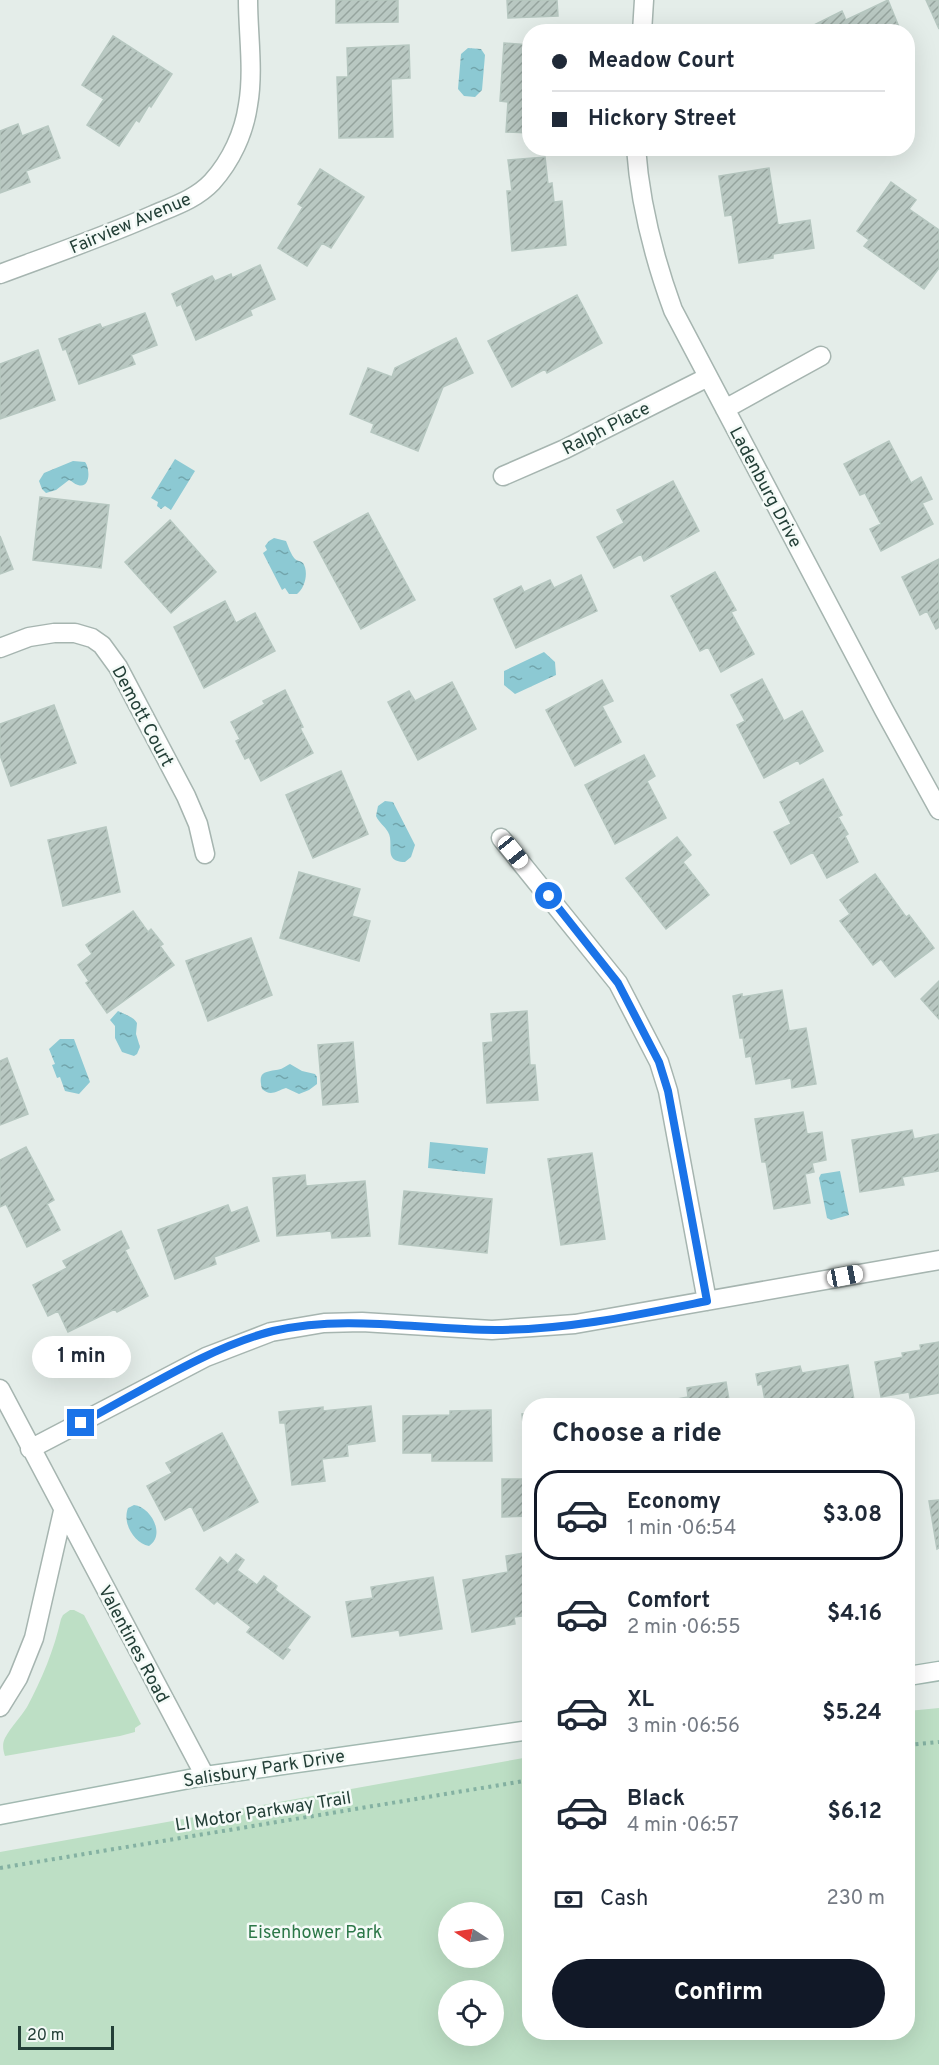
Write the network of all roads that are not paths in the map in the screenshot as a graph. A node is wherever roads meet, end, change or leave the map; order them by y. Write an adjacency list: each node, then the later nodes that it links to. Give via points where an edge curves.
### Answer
1 (248, 0): 5 (street, Fairview Avenue, via 249,104 235,147 211,183 190,199 115,232)
2 (644, 0): 3 (street)
3 (642, 24)
4 (637, 156): 7 (street, Ladenburg Drive, via 644,214 658,267 673,310)
5 (0, 274)
6 (821, 356): 8 (street)
7 (708, 377): 8 (street, Ladenburg Drive); 9 (street, Ralph Place)
8 (725, 409): 11 (street, Ladenburg Drive)
9 (503, 476)
10 (0, 648): 13 (street, Demott Court, via 54,633 75,633 102,645 118,667 186,796)
11 (939, 810)
12 (501, 838): 15 (street, via 618,983 659,1062 668,1091)
13 (205, 854)
14 (939, 1260): 15 (street)
15 (707, 1301): 17 (street, via 576,1324 510,1330 362,1322 324,1323 271,1332 206,1357)
16 (0, 1389): 17 (street, Valentines Road)
17 (30, 1449): 18 (street, Valentines Road)
18 (63, 1511): 21 (street, via 34,1638 18,1678); 23 (street, Valentines Road)
19 (939, 1671): 20 (street)
20 (915, 1675)
21 (0, 1707)
22 (522, 1731): 23 (street, Salisbury Park Drive)
23 (205, 1776): 24 (street, Salisbury Park Drive)
24 (0, 1815)

